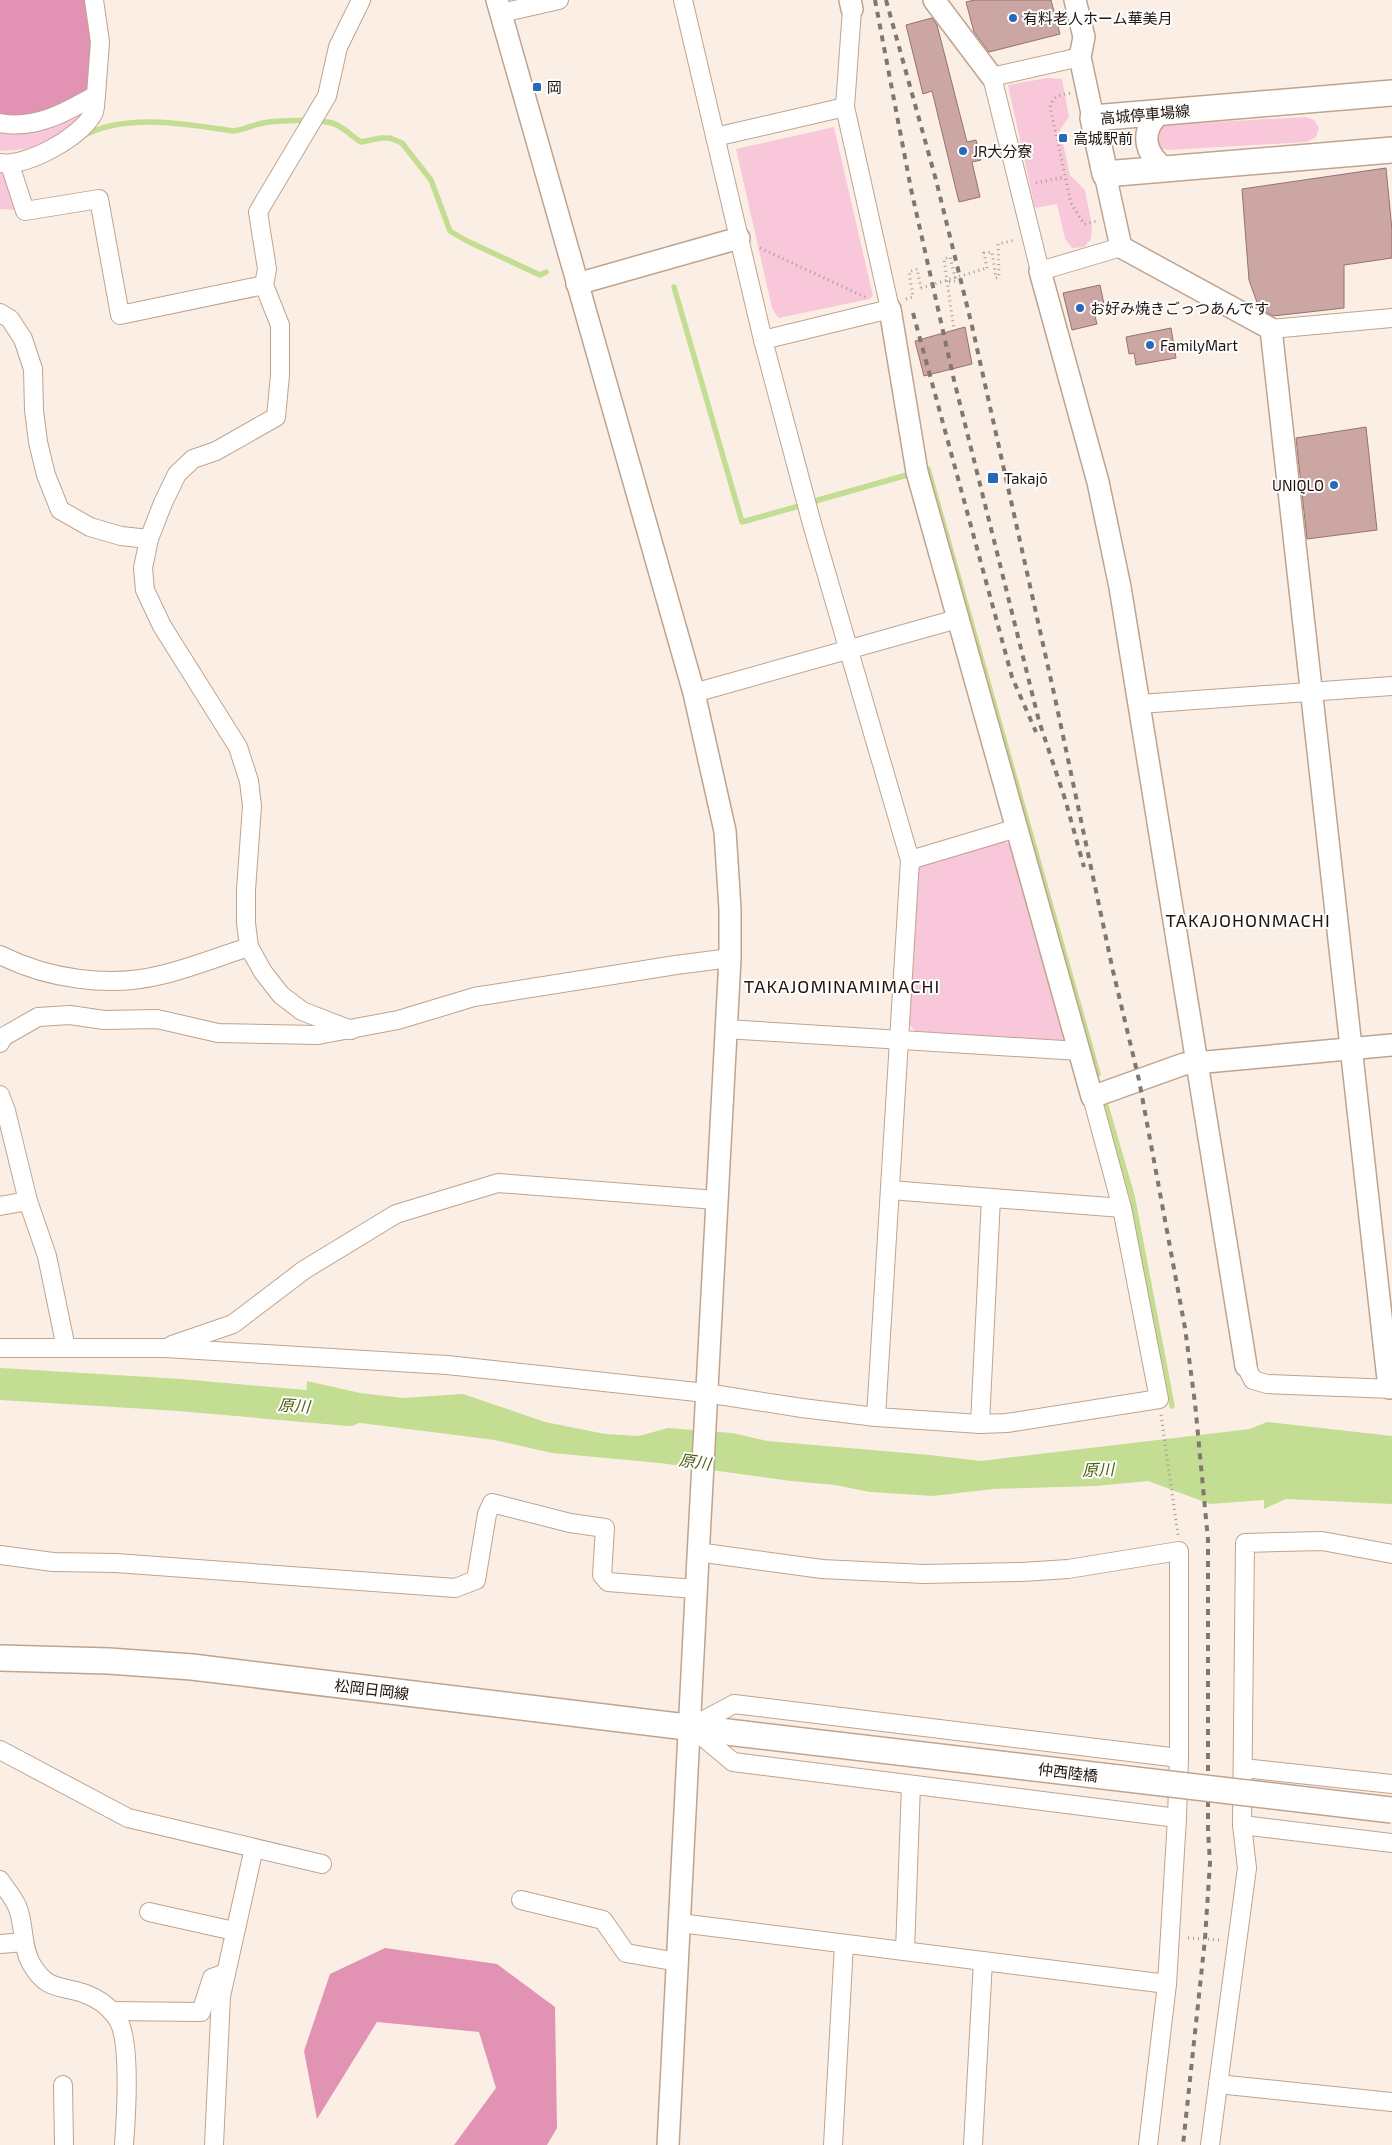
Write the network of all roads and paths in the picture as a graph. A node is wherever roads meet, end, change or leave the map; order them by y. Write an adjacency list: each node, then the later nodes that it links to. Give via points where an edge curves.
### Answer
1 (94, 0): 13 (street, via 100,42)
2 (361, 0): 33 (street, via 338,47 327,96 258,212 267,269)
3 (559, 0): 8 (street)
4 (683, 0): 18 (street)
5 (934, 0): 10 (street)
6 (1075, 0): 9 (street, via 1084,37)
7 (851, 4): 14 (street)
8 (499, 7): 32 (street)
9 (1080, 57): 10 (street); 11 (street)
10 (992, 77): 24 (street)
11 (1087, 90): 16 (street); 23 (path, via 1057,95 1050,107)
12 (1392, 93): 15 (main road, 高城停車場線)
13 (96, 95): 17 (street, via 62,115 16,126); 20 (street, via 94,113 77,132 37,156)
14 (845, 107): 18 (street); 35 (street)
15 (1161, 113): 16 (main road, 高城停車場線); 21 (street, via 1147,129 1146,142 1158,164)
16 (1093, 118): 22 (main road, 高城停車場線)
17 (0, 123)
18 (716, 137): 27 (street)
19 (1392, 150): 21 (main road)
20 (5, 164): 33 (street, via 25,212 99,199 120,315)
21 (1166, 169): 22 (main road)
22 (1105, 174): 25 (street)
23 (1065, 177): 24 (path); 25 (path, via 1071,203 1084,224)
24 (1020, 188): 26 (street)
25 (1114, 216): 28 (street)
26 (1032, 237): 29 (street); 30 (path, bridge, via 998,244 1000,277 996,278 992,252 984,253 987,268)
27 (739, 238): 32 (street); 35 (path); 40 (street)
28 (1121, 247): 29 (street); 38 (street)
29 (1040, 271): 47 (street, via 1098,482)
30 (955, 279): 31 (path); 31 (path, via 950,257 944,259); 34 (path, bridge, via 921,288 918,269 909,272)
31 (949, 282): 39 (path)
32 (577, 284): 46 (street)
33 (264, 285): 41 (street, via 280,324 276,417 216,451 193,459 177,474)
34 (913, 297)
35 (890, 309): 40 (street); 42 (street, via 917,472)
36 (0, 313): 41 (street, via 10,319 23,339 33,369 38,442 46,476 60,510 90,528)
37 (1392, 318): 38 (street)
38 (1271, 329): 45 (street)
39 (954, 330)
40 (763, 340): 43 (street)
41 (149, 539): 50 (street, via 143,568 145,590 162,626 238,747 249,781 252,806 246,923)
42 (957, 619): 43 (street); 48 (street)
43 (849, 649): 46 (street); 49 (street)
44 (1392, 686): 45 (street)
45 (1312, 692): 47 (street); 58 (street)
46 (694, 693): 52 (street, via 725,831)
47 (1140, 704): 60 (street)
48 (1017, 828): 49 (street); 59 (street)
49 (910, 860): 55 (street)
50 (250, 947): 51 (street, via 161,976 116,982 63,976 20,965); 54 (street, via 263,972 281,995 302,1011)
51 (0, 955)
52 (730, 958): 53 (street); 54 (street, via 474,997 398,1020)
53 (726, 1029): 55 (street); 65 (street)
54 (351, 1030): 56 (street, via 318,1035 218,1033 157,1019 104,1020 70,1015 38,1017 3,1037)
55 (899, 1039): 59 (street); 63 (street)
56 (0, 1043)
57 (1392, 1045): 58 (street)
58 (1351, 1048): 60 (street); 73 (street)
59 (1079, 1051): 62 (street)
60 (1198, 1063): 62 (street, via 1184,1064); 72 (street)
61 (0, 1095): 66 (street)
62 (1092, 1096): 68 (street)
63 (890, 1190): 64 (street); 75 (street)
64 (992, 1198): 68 (street); 77 (street)
65 (716, 1200): 71 (street, via 498,1183 396,1214 304,1270 233,1324); 74 (street)
66 (28, 1201): 67 (street); 70 (street, via 47,1256)
67 (0, 1206)
68 (1122, 1208): 77 (street, via 1159,1399)
69 (0, 1348): 70 (street)
70 (66, 1348): 71 (street)
71 (165, 1348): 74 (street, via 447,1365)
72 (1246, 1366): 73 (street, via 1253,1380 1267,1384)
73 (1391, 1389)
74 (705, 1401): 75 (street); 79 (street)
75 (876, 1417): 77 (street)
76 (1162, 1422): 78 (path)
77 (980, 1424)
78 (1178, 1534)
79 (697, 1552): 82 (street); 87 (street, via 822,1569 924,1574 1068,1569 1179,1551)
80 (1392, 1554): 88 (street, via 1322,1541 1245,1543)
81 (0, 1555): 82 (street, via 54,1562 116,1563 455,1588 476,1580 487,1514 492,1503 570,1523 605,1528 602,1575 608,1582)
82 (695, 1589): 84 (street)
83 (0, 1658): 84 (main road, 松岡日岡線, via 109,1661 192,1668)
84 (690, 1727): 85 (main road, 松岡日岡線); 87 (street, via 734,1704); 90 (street, via 733,1762); 100 (street)
85 (744, 1734): 91 (main road, 仲西陸橋, bridge)
86 (0, 1750): 95 (street, via 128,1818)
87 (1179, 1758): 92 (street)
88 (1243, 1768): 89 (street); 93 (street)
89 (1392, 1784)
90 (911, 1785): 92 (street); 107 (street)
91 (1392, 1810)
92 (1177, 1818): 111 (street)
93 (1242, 1826): 94 (street); 113 (street, via 1247,1868)
94 (1392, 1844)
95 (254, 1848): 96 (street); 101 (street)
96 (322, 1864)
97 (0, 1880): 104 (street, via 17,1906)
98 (521, 1900): 109 (street, via 603,1920 626,1953)
99 (149, 1912): 101 (street)
100 (680, 1923): 106 (street); 109 (street)
101 (234, 1931): 110 (street)
102 (1186, 1938): 103 (path)
103 (1227, 1941)
104 (24, 1942): 105 (street); 112 (street, via 32,1964 50,1986 103,2001)
105 (0, 1944)
106 (844, 1944): 107 (street); 120 (street)
107 (905, 1952): 108 (street)
108 (983, 1961): 111 (street); 121 (street)
109 (678, 1962): 119 (street)
110 (226, 1973): 112 (street, via 212,1978 202,2012); 118 (street, via 221,1996)
111 (1167, 1984): 122 (street)
112 (111, 2011): 117 (street, via 119,2020 125,2045)
113 (1218, 2084): 115 (street); 123 (street)
114 (63, 2085): 116 (street)
115 (1392, 2102)
116 (64, 2145)
117 (124, 2145)
118 (214, 2145)
119 (668, 2145)
120 (833, 2145)
121 (973, 2145)
122 (1148, 2145)
123 (1210, 2145)

